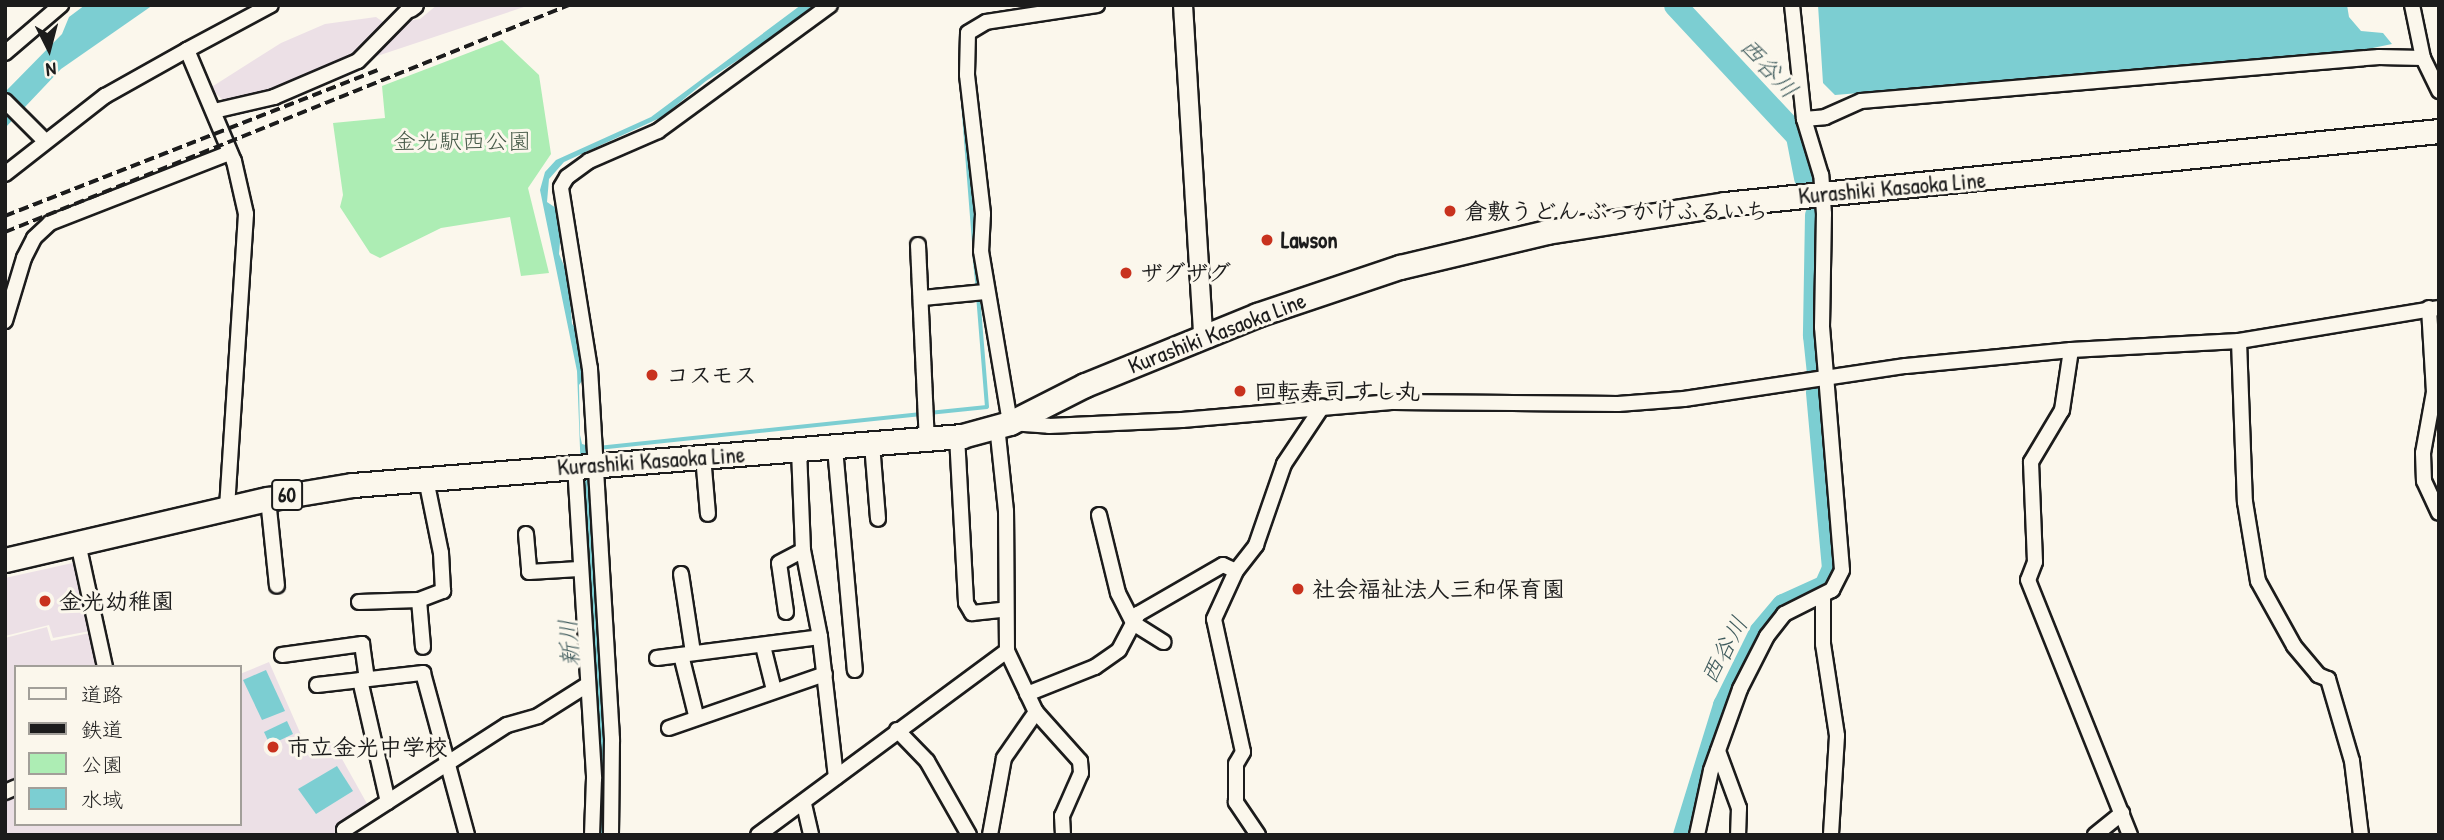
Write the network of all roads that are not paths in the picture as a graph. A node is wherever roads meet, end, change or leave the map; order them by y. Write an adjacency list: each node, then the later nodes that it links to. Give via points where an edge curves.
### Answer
1 (61, 5): 10 (street)
2 (271, 5): 9 (street)
3 (830, 5): 38 (street, via 658,131 582,164 561,187 590,369)
4 (1097, 5): 22 (street, via 986,22 968,33)
5 (1183, 5): 26 (street)
6 (1792, 5): 15 (street)
7 (2412, 5): 11 (street)
8 (412, 7): 14 (street, via 358,61 274,97)
9 (187, 50): 14 (street); 17 (street, via 106,96)
10 (5, 53)
11 (2423, 58): 12 (street); 15 (street, via 2379,57 1861,101 1825,117)
12 (2439, 90)
13 (5, 101): 17 (street)
14 (214, 111): 18 (street)
15 (1804, 119): 20 (street)
16 (2439, 131): 20 (main road, Kurashiki Kasaoka Line / 60)
17 (45, 141): 19 (street)
18 (230, 153): 25 (street, via 50,223 24,258); 41 (street, via 246,214)
19 (5, 174)
20 (1822, 194): 26 (main road, Kurashiki Kasaoka Line / 60, via 1618,220 1477,247 1388,271); 29 (street)
21 (918, 245): 23 (street)
22 (980, 293): 23 (street); 32 (street)
23 (922, 298): 31 (street)
24 (2434, 308): 27 (street); 42 (street, via 2434,392 2423,453 2424,481)
25 (5, 321)
26 (1203, 335): 32 (main road, Kurashiki Kasaoka Line / 60)
27 (2239, 341): 28 (street); 101 (street, via 2245,502 2259,581 2294,646 2318,675 2328,679 2352,761)
28 (2071, 350): 29 (street, via 1906,366); 85 (street, via 2062,410 2031,462 2035,562 2028,580)
29 (1826, 379): 30 (street, via 1618,404 1426,402); 54 (street, via 1842,570 1839,583)
30 (1322, 407): 32 (street, via 1063,426); 51 (street, via 1284,464 1256,545)
31 (927, 421): 33 (main road, Kurashiki Kasaoka Line / 60); 34 (main road, Kurashiki Kasaoka Line / 60)
32 (1003, 424): 33 (main road, Kurashiki Kasaoka Line / 60); 57 (street)
33 (957, 436): 57 (street, via 966,603 972,613)
34 (872, 444): 35 (main road, Kurashiki Kasaoka Line / 60); 45 (street)
35 (835, 448): 36 (main road, Kurashiki Kasaoka Line / 60); 69 (street)
36 (799, 450): 37 (main road, Kurashiki Kasaoka Line / 60); 48 (street)
37 (703, 456): 38 (main road, Kurashiki Kasaoka Line / 60); 43 (street)
38 (585, 465): 39 (main road, Kurashiki Kasaoka Line / 60); 50 (street); 89 (street, via 612,739)
39 (426, 479): 40 (main road, Kurashiki Kasaoka Line / 60); 55 (street, via 441,553 443,591)
40 (268, 499): 41 (main road, Kurashiki Kasaoka Line / 60); 53 (street)
41 (227, 508): 47 (main road, Kurashiki Kasaoka Line / 60)
42 (2439, 513)
43 (708, 514)
44 (1099, 515): 59 (street, via 1118,593)
45 (878, 519)
46 (526, 534): 50 (street, via 529,572)
47 (78, 543): 49 (main road, Kurashiki Kasaoka Line / 60); 68 (street)
48 (803, 550): 58 (street, via 779,563); 60 (street)
49 (5, 560)
50 (579, 569): 73 (street)
51 (1236, 570): 59 (street, via 1223,565 1138,614); 95 (street, via 1214,619 1243,752 1236,764 1236,802)
52 (681, 574): 65 (street)
53 (277, 586)
54 (1823, 597): 80 (street, via 1784,614 1767,636 1740,689); 98 (street, via 1823,644 1837,736)
55 (419, 600): 56 (street); 63 (street)
56 (359, 602)
57 (1003, 610): 64 (street)
58 (786, 612)
59 (1133, 623): 61 (street); 75 (street, via 1119,650 1095,667)
60 (820, 637): 62 (street); 70 (street)
61 (1163, 642)
62 (763, 646): 65 (street); 74 (street)
63 (423, 647)
64 (1007, 651): 75 (street); 79 (street)
65 (687, 653): 67 (street); 77 (street)
66 (282, 655): 71 (street, via 362,644)
67 (657, 658)
68 (105, 665)
69 (855, 670)
70 (825, 674): 74 (street); 82 (street)
71 (363, 680): 72 (street); 81 (street, via 423,673 435,732); 83 (street)
72 (317, 685)
73 (587, 685): 81 (street, via 538,716 508,725); 88 (street, via 594,778)
74 (774, 690): 77 (street)
75 (1027, 694): 76 (street)
76 (1036, 712): 93 (street, via 1004,758); 94 (street, via 1080,761 1081,772 1062,816)
77 (696, 715): 78 (street)
78 (669, 728)
79 (897, 730): 82 (street); 92 (street, via 927,761)
80 (1718, 751): 96 (street); 97 (street, via 1740,808)
81 (448, 763): 83 (street); 87 (street)
82 (836, 777): 84 (street)
83 (388, 802): 86 (street, via 344,830)
84 (804, 804): 90 (street); 91 (street)
85 (2122, 813): 99 (street); 100 (street)
86 (345, 835)
87 (467, 835)
88 (592, 835)
89 (611, 835)
90 (758, 835)
91 (811, 835)
92 (969, 835)
93 (990, 835)
94 (1063, 835)
95 (1258, 835)
96 (1697, 835)
97 (1738, 835)
98 (1831, 835)
99 (2095, 835)
100 (2130, 835)
101 (2361, 835)

